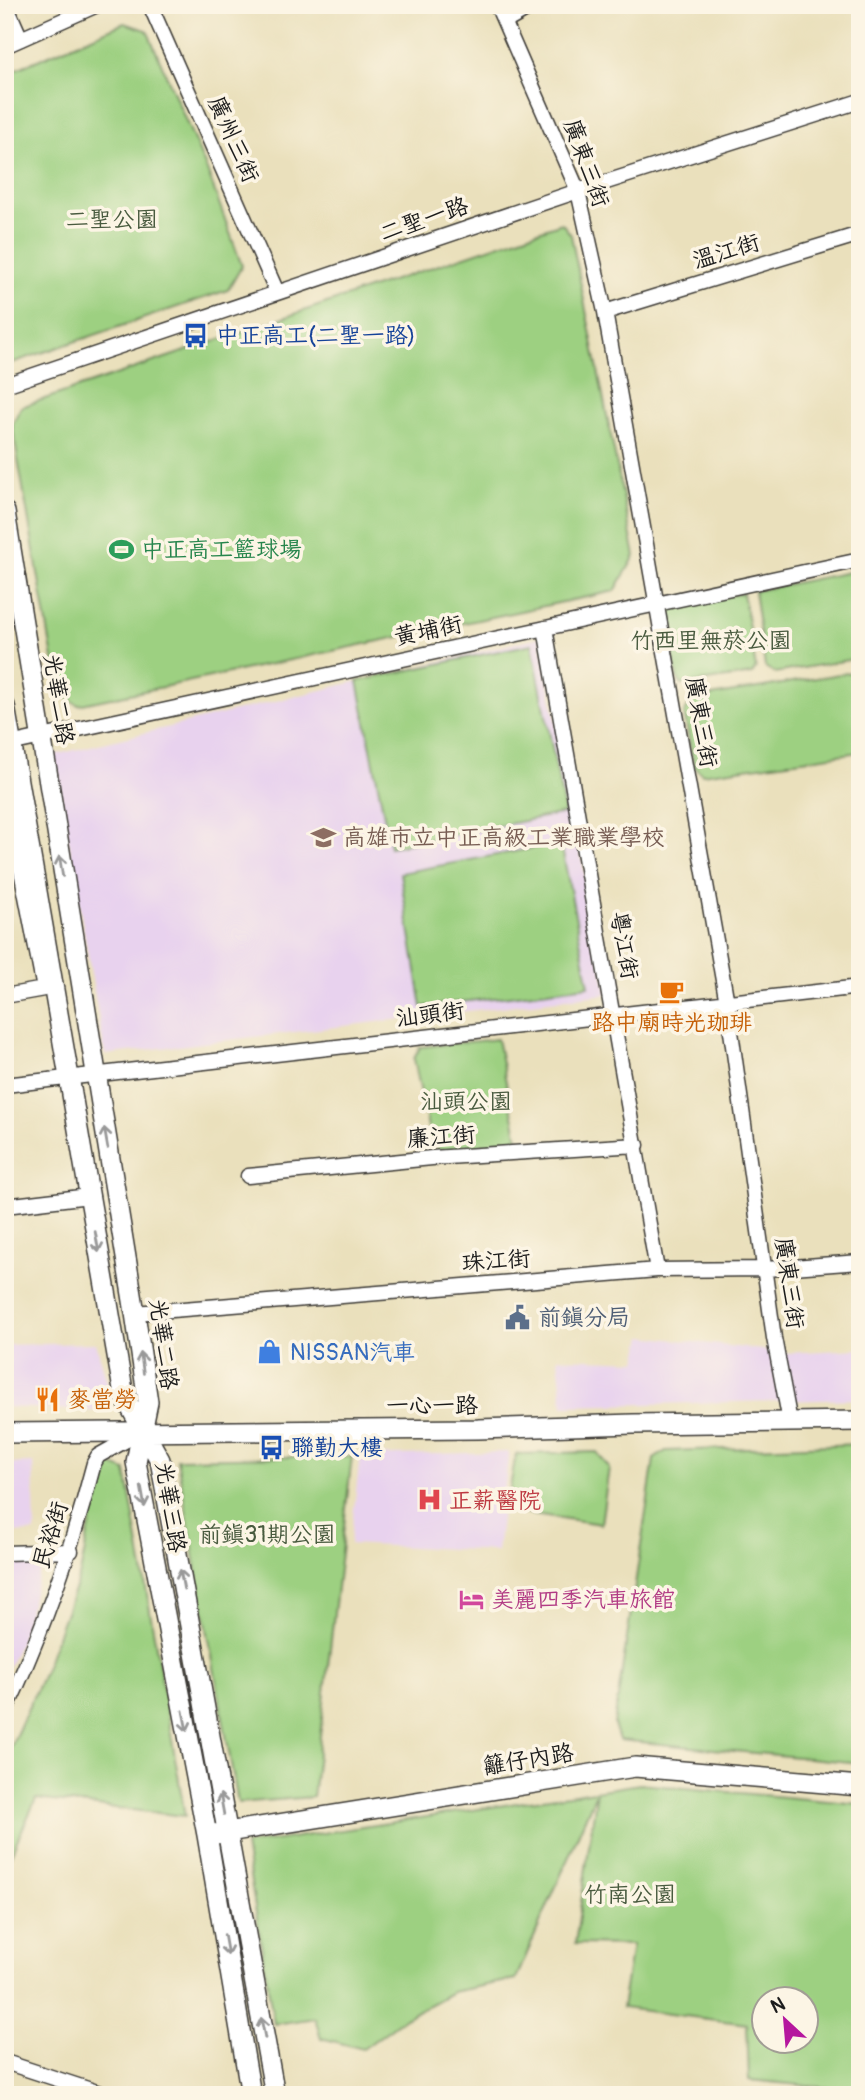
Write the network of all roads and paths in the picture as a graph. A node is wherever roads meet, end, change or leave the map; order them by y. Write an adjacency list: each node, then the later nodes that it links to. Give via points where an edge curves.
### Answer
1 (6, 5): 7 (street)
2 (97, 5): 7 (street)
3 (150, 5): 12 (street, 廣州三街)
4 (497, 5): 6 (street, 廣東三街)
5 (535, 5): 6 (street)
6 (505, 22): 10 (street, 廣東三街)
7 (20, 39): 8 (street)
8 (5, 46)
9 (860, 101): 10 (street, 二聖一路)
10 (578, 191): 12 (street, 二聖一路); 13 (street, 廣東三街)
11 (860, 234): 13 (street, 溫江街)
12 (277, 292): 14 (street, 二聖一路)
13 (605, 312): 17 (street, 廣東三街)
14 (5, 385)
15 (5, 512): 20 (street, 光華二路)
16 (860, 561): 17 (street, 黃埔街)
17 (659, 604): 18 (street, 黃埔街); 28 (street, 廣東三街)
18 (545, 628): 20 (street, 黃埔街); 29 (street, 粵江街)
19 (5, 706): 21 (street, 光華二路)
20 (40, 737): 21 (street, 黃埔街); 23 (street, 光華二路, one-way to 20)
21 (8, 744): 24 (street, 光華二路)
22 (5, 788): 26 (street)
23 (65, 894): 24 (street); 30 (street, 光華二路)
24 (38, 899): 31 (street, 光華二路)
25 (860, 987): 28 (street, 汕頭街)
26 (44, 989): 27 (street); 31 (street)
27 (5, 996)
28 (727, 1003): 29 (street, 汕頭街); 38 (street, 廣東三街)
29 (614, 1016): 30 (street, 汕頭街); 33 (street, 粵江街)
30 (95, 1075): 31 (street, 汕頭街); 40 (street, 光華二路, one-way to 30)
31 (65, 1078): 32 (street, 汕頭街); 35 (street, 光華二路)
32 (5, 1085)
33 (638, 1144): 34 (street, 廉江街); 39 (street, 粵江街)
34 (248, 1176)
35 (89, 1196): 36 (street); 43 (street, 光華二路, one-way to 43, via 124,1396)
36 (5, 1206)
37 (860, 1262): 38 (street, 珠江街)
38 (766, 1269): 39 (street, 珠江街); 42 (street, 廣東三街)
39 (657, 1270): 40 (street, 珠江街)
40 (135, 1313): 43 (street, 光華二路, one-way to 40, via 148,1402)
41 (860, 1421): 42 (street, 一心一路)
42 (790, 1422): 43 (street, 一心一路)
43 (144, 1431): 44 (street, 一心一路); 45 (street, 民裕街, via 96,1459); 49 (street, 光華三路, one-way to 43, via 160,1460); 50 (street, 光華三路, one-way to 50, via 136,1462)
44 (5, 1433)
45 (71, 1551): 46 (street); 47 (street, 民裕街, via 41,1636)
46 (5, 1553)
47 (5, 1712)
48 (860, 1786): 49 (street, 籬仔內路, via 635,1768)
49 (227, 1832): 50 (street, 籬仔內路); 54 (street, 光華三路, one-way to 49)
50 (207, 1835): 53 (street, 光華三路, one-way to 53)
51 (5, 2062): 52 (street)
52 (106, 2095)
53 (251, 2095)
54 (275, 2095)

